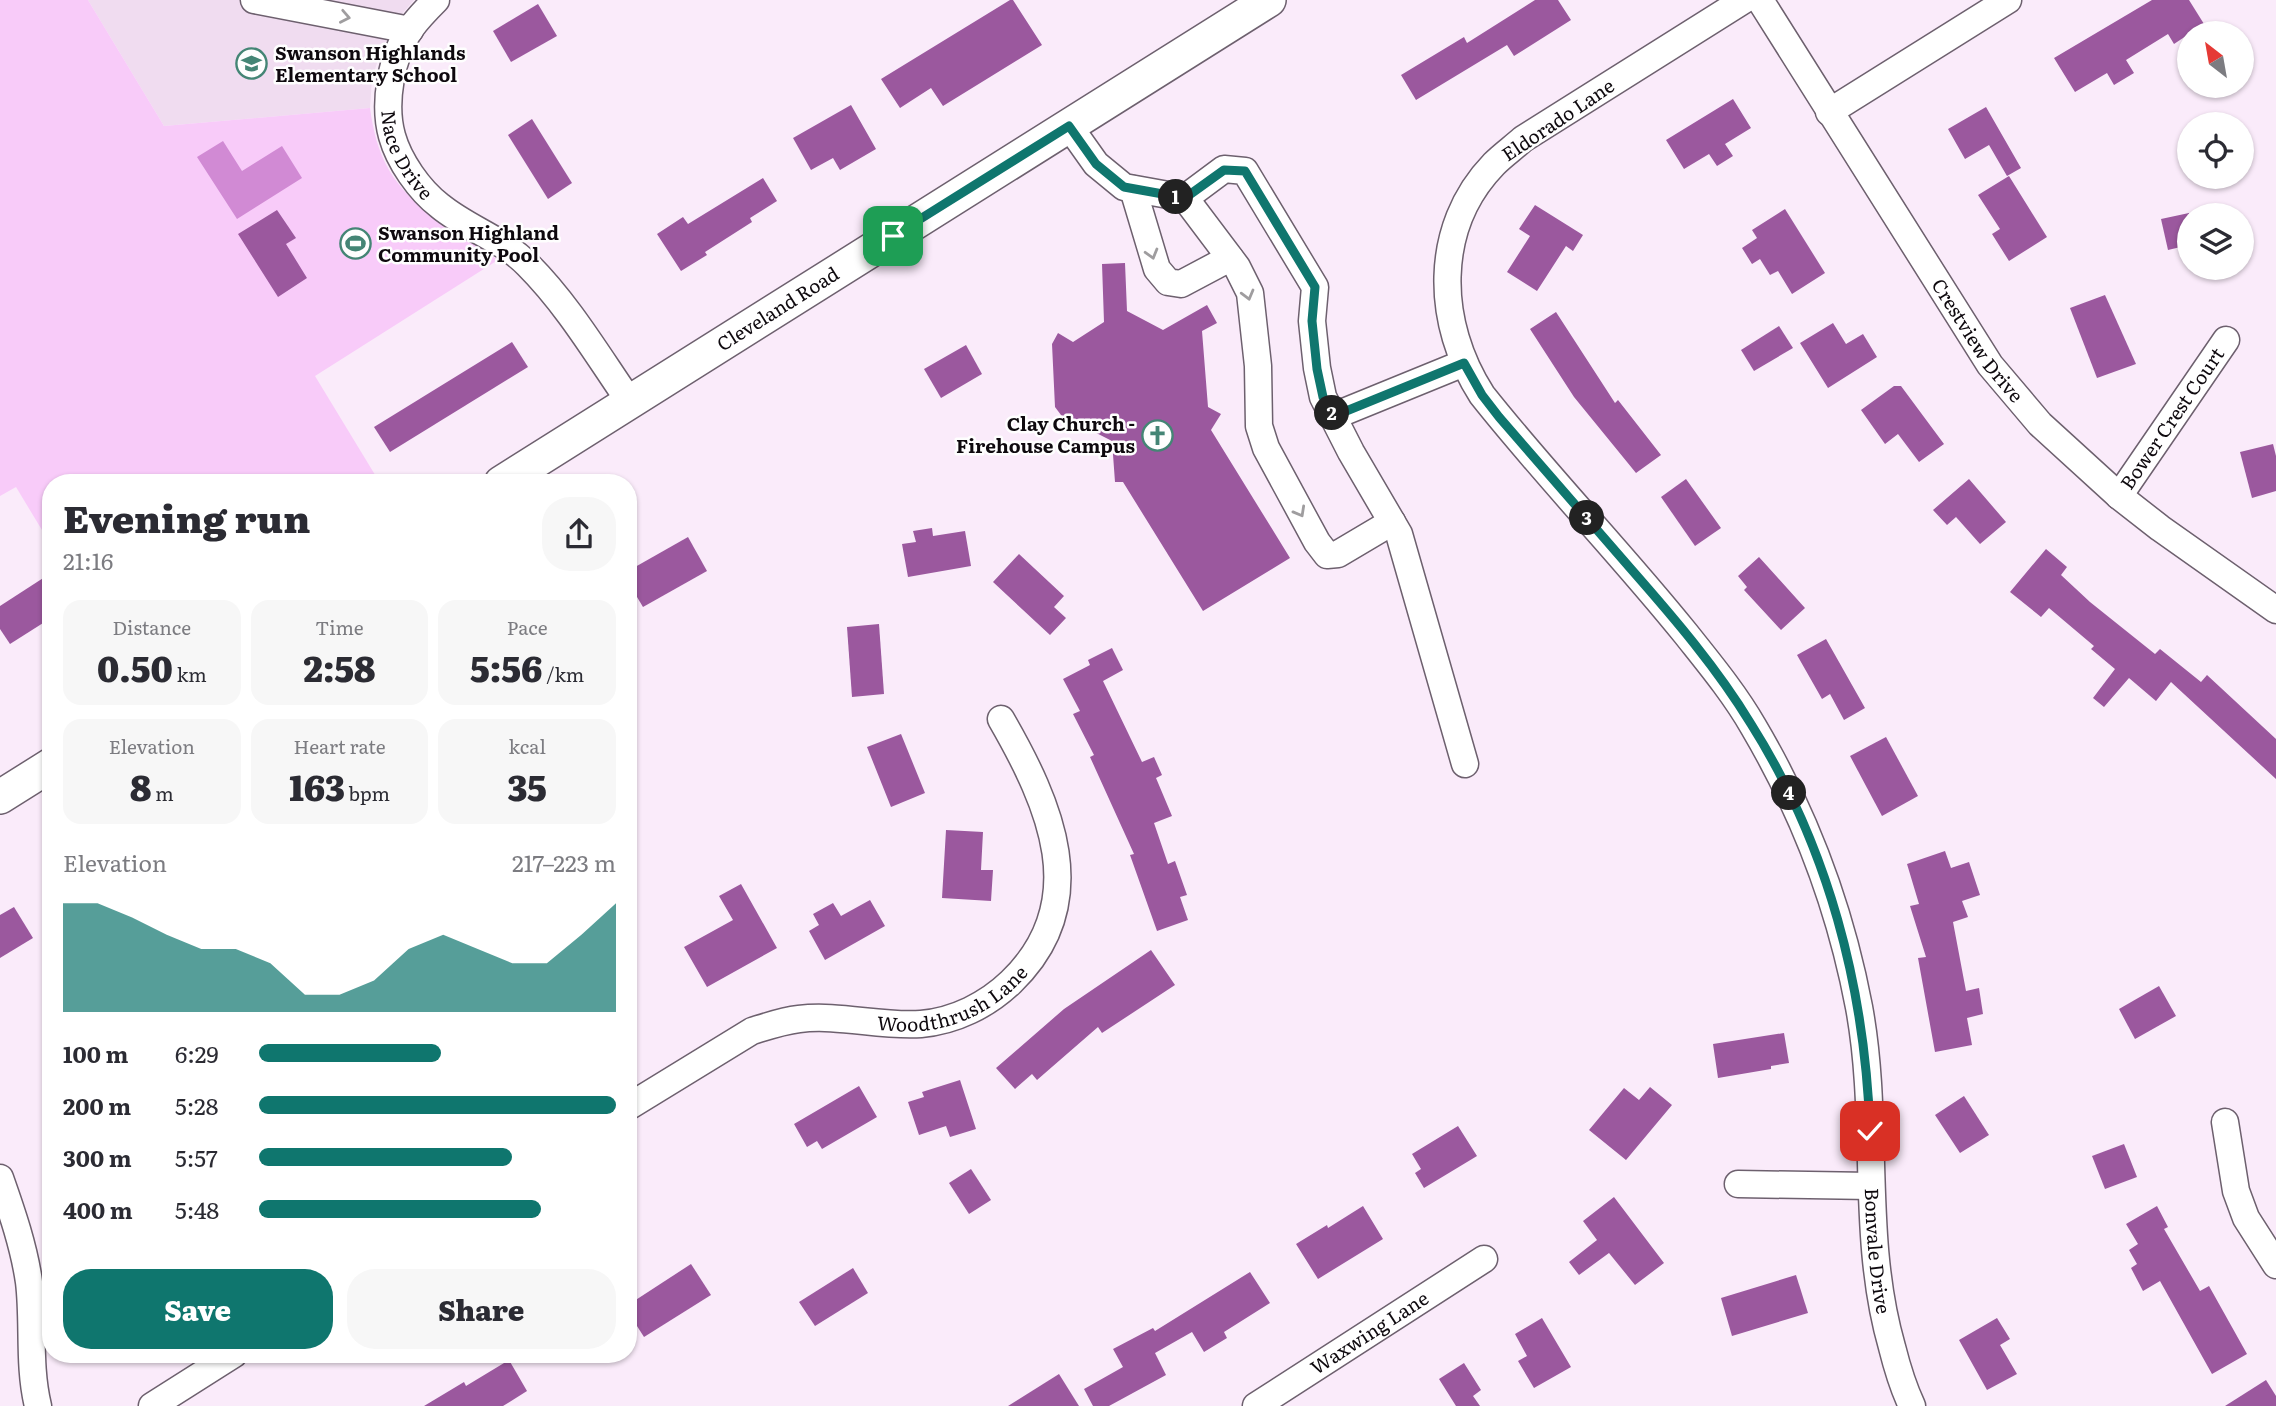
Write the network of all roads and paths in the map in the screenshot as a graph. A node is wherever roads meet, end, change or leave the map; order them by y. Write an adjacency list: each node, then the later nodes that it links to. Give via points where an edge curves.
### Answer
1 (254, 0): 7 (street, one-way to 7)
2 (436, 0): 7 (street, Nace Drive)
3 (1744, 0): 14 (street, Eldorado Lane, via 1523,139 1478,184 1453,231 1448,255 1449,316)
4 (1760, 0): 8 (street, Crestview Drive)
5 (2008, 0): 8 (street)
6 (1247, 6): 9 (main road, Cleveland Road)
7 (410, 30): 15 (street, Nace Drive, via 391,80 389,113 392,136 403,161 439,206 501,242 528,264)
8 (1829, 112): 18 (street, Crestview Drive, via 1990,365 2040,424)
9 (1069, 126): 10 (street, via 1096,164); 15 (main road, Cleveland Road)
10 (1133, 189): 11 (street); 12 (street, one-way to 12, via 1157,269 1168,282 1181,284)
11 (1185, 198): 12 (street); 16 (street, via 1224,170 1245,171 1315,287 1312,321 1317,369 1323,397)
12 (1230, 258): 19 (street, one-way to 19, via 1250,293 1262,437 1319,545 1326,555 1338,554)
13 (2226, 340): 18 (street, Bower Crest Court)
14 (1464, 363): 16 (street); 20 (street, Eldorado Lane, via 1490,406)
15 (630, 402): 17 (main road, Cleveland Road)
16 (1334, 416): 19 (street)
17 (514, 474)
18 (2119, 496): 21 (street, Crestview Drive)
19 (1392, 522): 23 (street)
20 (1604, 537): 30 (street, Bonvale Drive, via 1714,669 1752,724 1794,801 1824,873 1859,1009 1868,1075)
21 (2276, 610)
22 (1001, 719): 26 (street, Woodthrush Lane, via 1035,783 1058,857 1054,911 1042,943 1022,971 976,1007 951,1018 922,1024 801,1018 775,1023 752,1031)
23 (1465, 764)
24 (42, 771): 25 (main road)
25 (0, 797)
26 (637, 1101)
27 (2225, 1122): 32 (street, via 2236,1191 2246,1218)
28 (0, 1178): 34 (street, via 29,1282)
29 (1738, 1184): 30 (street)
30 (1871, 1186): 37 (street, Bonvale Drive, via 1881,1310)
31 (1484, 1259): 36 (street, Waxwing Lane)
32 (2276, 1265)
33 (220, 1363): 35 (street)
34 (38, 1406)
35 (152, 1406)
36 (1256, 1406)
37 (1912, 1406)

